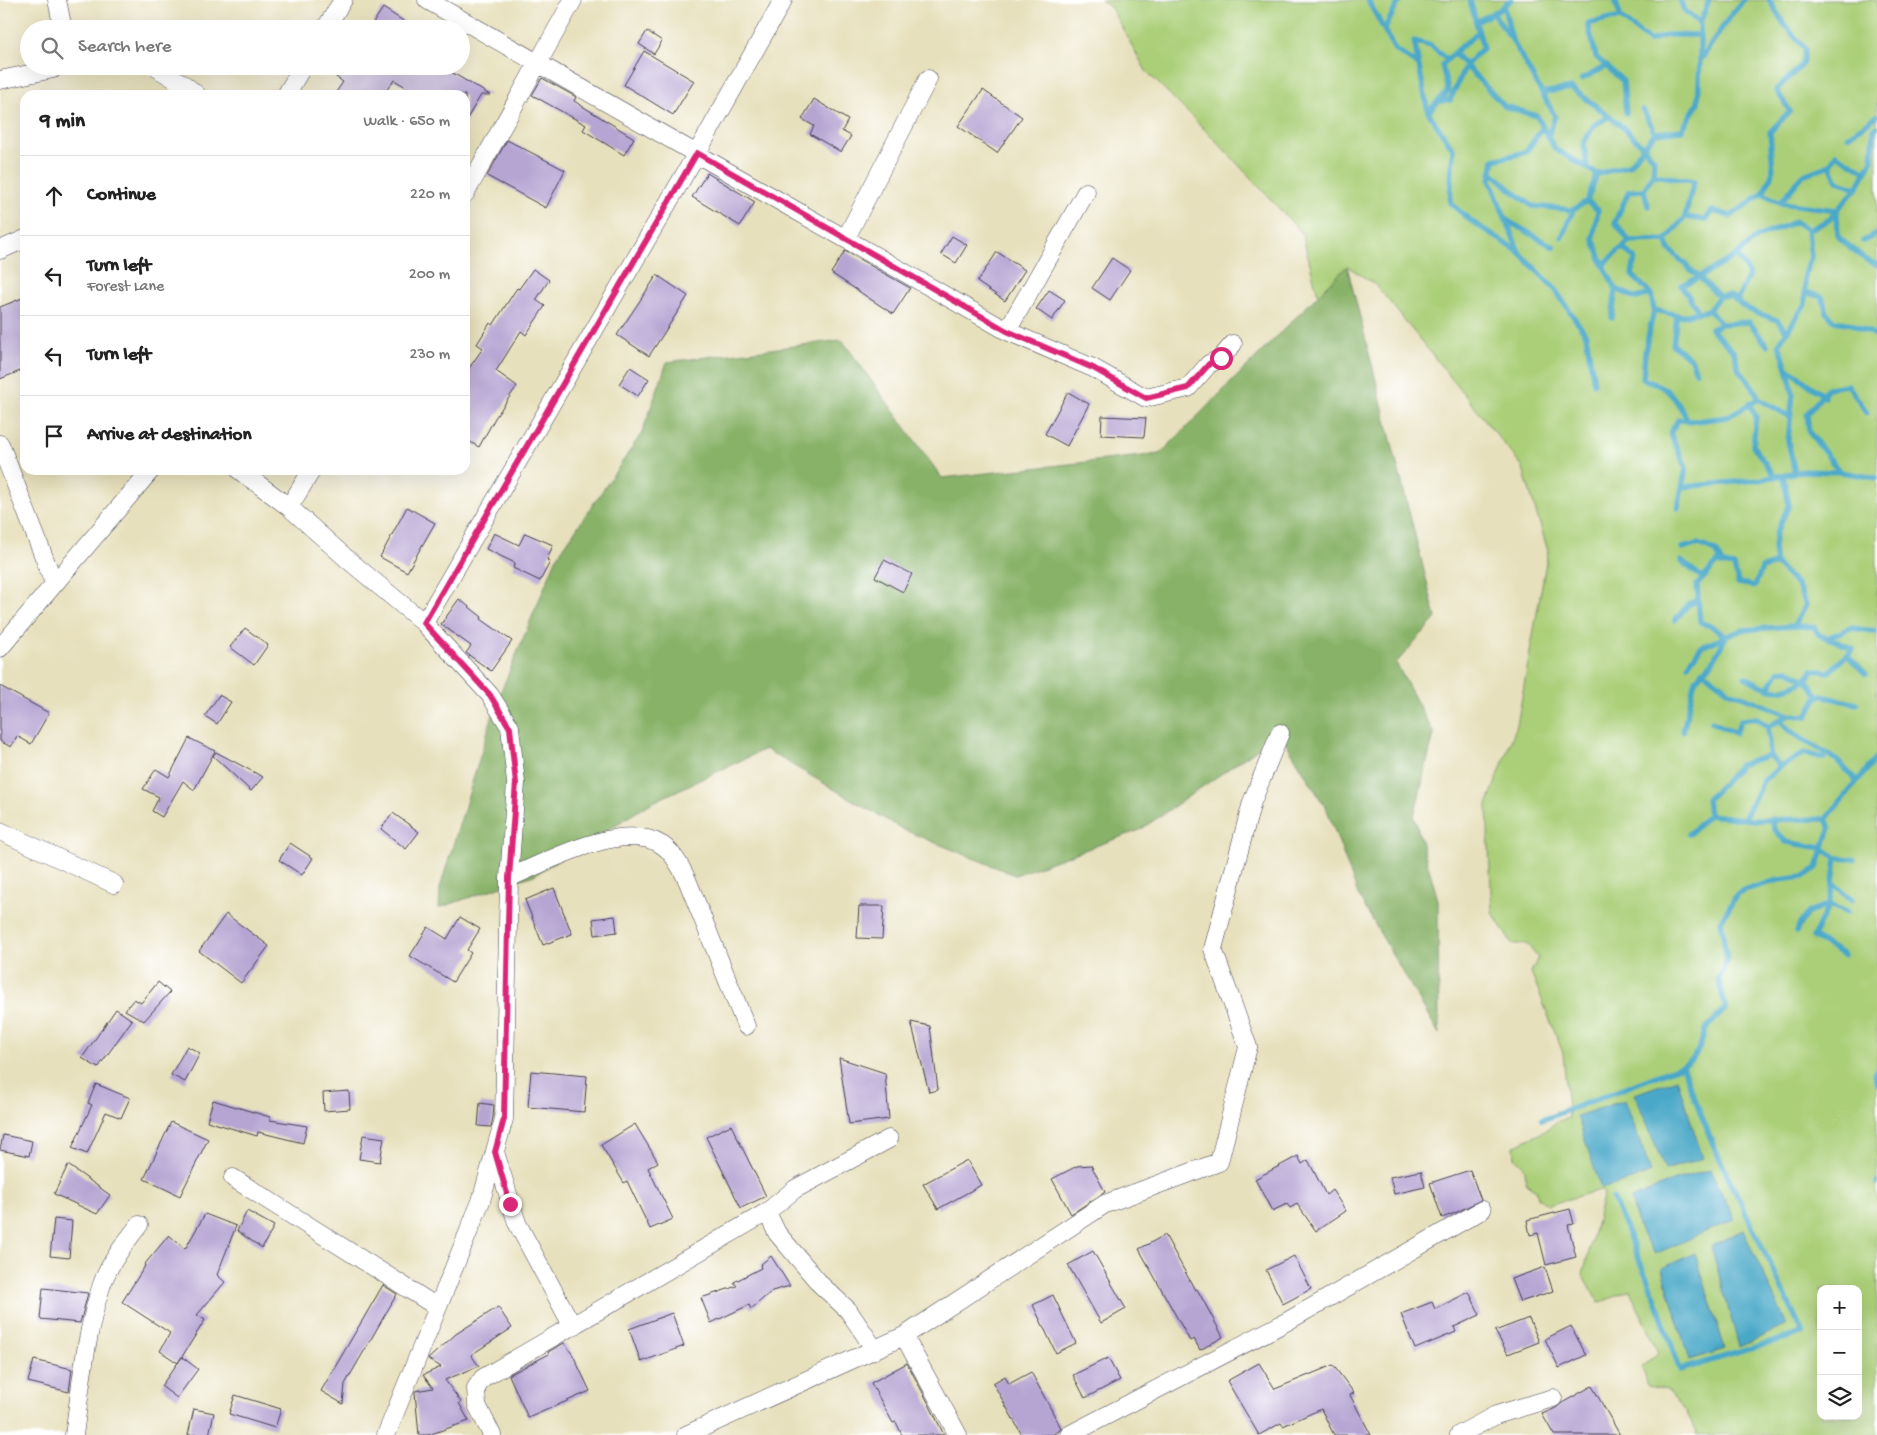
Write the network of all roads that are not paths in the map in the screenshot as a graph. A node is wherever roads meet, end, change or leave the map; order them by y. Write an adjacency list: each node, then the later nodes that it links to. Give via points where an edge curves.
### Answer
1 (57, 0): 6 (street)
2 (343, 0): 7 (street)
3 (427, 0): 8 (street)
4 (572, 0): 10 (street)
5 (783, 0): 18 (street)
6 (61, 20)
7 (331, 20)
8 (463, 20)
9 (470, 24): 10 (street)
10 (538, 62): 18 (street); 19 (street)
11 (24, 75): 15 (street)
12 (168, 75): 16 (street)
13 (298, 75): 17 (street)
14 (928, 79): 21 (street)
15 (0, 80)
16 (191, 90)
17 (289, 90)
18 (697, 153): 21 (street); 32 (street)
19 (470, 185)
20 (1086, 192): 24 (street)
21 (846, 238): 24 (street)
22 (20, 241): 23 (street)
23 (0, 250)
24 (1007, 331): 25 (street, via 1093,368 1146,398 1188,388)
25 (1233, 344)
26 (0, 444): 31 (street)
27 (147, 475): 31 (street)
28 (246, 475): 30 (street)
29 (309, 475): 30 (street)
30 (289, 507): 32 (street)
31 (54, 583): 33 (street)
32 (424, 623): 36 (street, via 490,695 510,728 516,783)
33 (0, 648)
34 (1280, 733): 47 (street, via 1252,802 1213,949 1248,1047 1219,1162 1105,1204)
35 (0, 831): 37 (street)
36 (509, 878): 38 (street, via 601,840 638,836 662,845 680,864); 40 (street, via 504,1119)
37 (114, 884)
38 (746, 1026)
39 (889, 1139): 43 (street, via 796,1190)
40 (495, 1152): 45 (street, via 481,1201); 46 (street, via 517,1223)
41 (233, 1178): 45 (street)
42 (1482, 1210): 55 (street, via 1286,1322)
43 (767, 1212): 46 (street); 48 (street, via 777,1233 848,1310)
44 (139, 1225): 50 (street, via 102,1282 86,1353)
45 (437, 1307): 51 (street)
46 (572, 1327): 52 (street, via 483,1378 476,1388 477,1404)
47 (904, 1336): 48 (street); 54 (street)
48 (875, 1350): 53 (street)
49 (1553, 1398): 56 (street, via 1496,1415)
50 (74, 1435)
51 (386, 1435)
52 (492, 1435)
53 (686, 1435)
54 (958, 1435)
55 (1069, 1435)
56 (1459, 1435)

